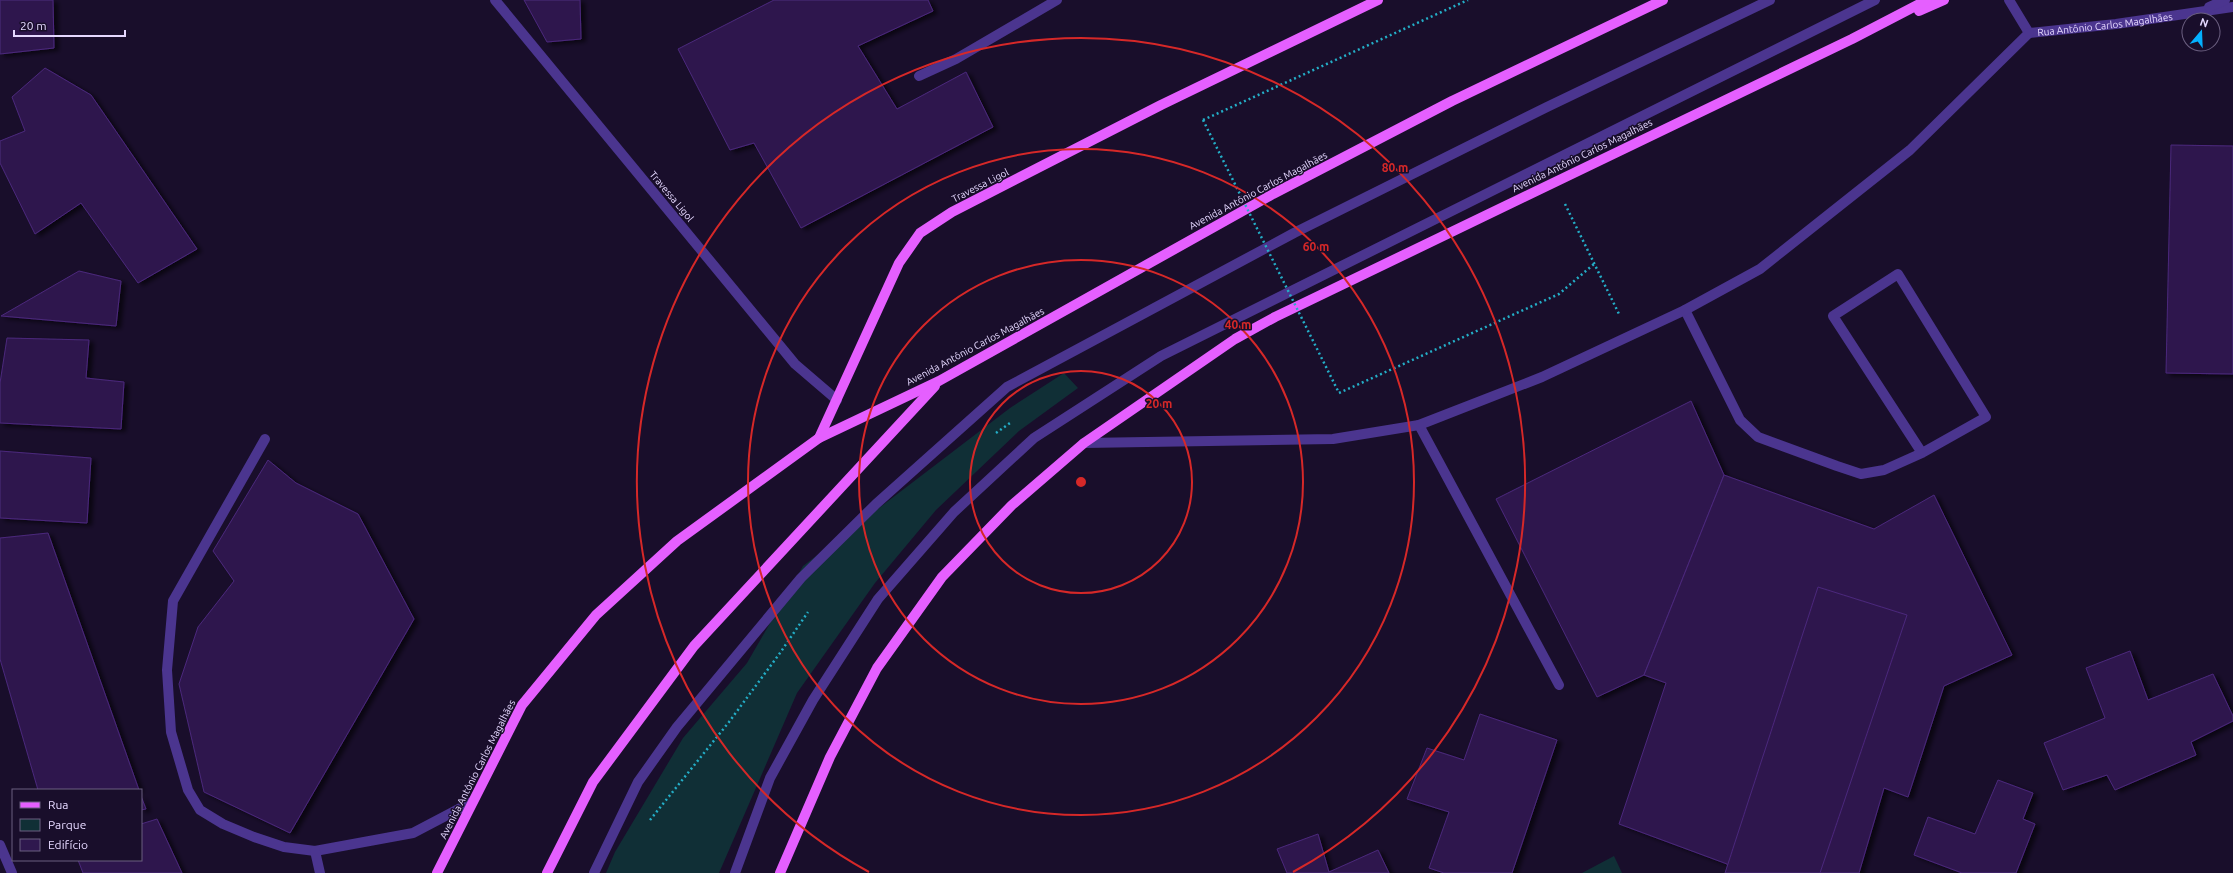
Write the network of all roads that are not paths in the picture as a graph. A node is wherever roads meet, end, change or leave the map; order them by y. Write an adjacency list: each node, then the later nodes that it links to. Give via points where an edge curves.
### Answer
1 (495, 0): 19 (street, Travessa Ligol, via 795,364)
2 (1057, 0): 16 (street, via 956,59)
3 (1378, 0): 19 (main road, Travessa Ligol, via 1161,105 952,212 920,233 899,263)
4 (1663, 0): 18 (main road, Avenida Antônio Carlos Magalhães, via 1452,102 1273,194)
5 (1770, 0): 33 (street, via 1294,233 1007,387 876,504 801,578 677,727 638,782)
6 (1875, 0): 34 (street, via 1161,356 1034,438 954,512 878,599 812,700 770,778)
7 (1927, 0): 15 (main road, Avenida Antônio Carlos Magalhães)
8 (1944, 0): 15 (main road, Avenida Antônio Carlos Magalhães)
9 (2009, 0): 14 (street, Rua Antônio Carlos Magalhães)
10 (2225, 0): 12 (street, Rua Antônio Carlos Magalhães)
11 (2233, 7): 12 (street, Rua Antônio Carlos Magalhães)
12 (2194, 12)
13 (2181, 14): 14 (street, Rua Antônio Carlos Magalhães)
14 (2029, 33): 17 (street, via 1910,150 1760,269)
15 (1852, 39): 23 (main road, Avenida Antônio Carlos Magalhães, via 1274,316)
16 (919, 76)
17 (1685, 310): 20 (street, via 1542,377); 24 (street, via 1740,420 1758,437 1861,474 1884,470)
18 (940, 381): 21 (main road, Avenida Antônio Carlos Magalhães); 32 (main road, via 694,646 593,782)
19 (837, 400): 21 (main road, Travessa Ligol)
20 (1419, 425): 23 (street, via 1333,439); 25 (street)
21 (819, 438): 26 (main road, Avenida Antônio Carlos Magalhães, via 677,541 596,615 522,705)
22 (265, 439): 28 (street, via 173,601 167,670 171,732 188,790 200,810 254,838 284,847)
23 (1084, 443): 35 (main road, Avenida Antônio Carlos Magalhães, via 1012,505 942,577 877,668 830,757)
24 (1922, 453): 24 (street, via 1986,417 1898,274 1833,316)
25 (1559, 685)
26 (472, 802): 28 (street, via 413,833); 31 (main road, Avenida Antônio Carlos Magalhães)
27 (0, 845): 29 (street)
28 (315, 852): 30 (street)
29 (12, 873)
30 (320, 873)
31 (437, 873)
32 (547, 873)
33 (594, 873)
34 (735, 873)
35 (780, 873)

